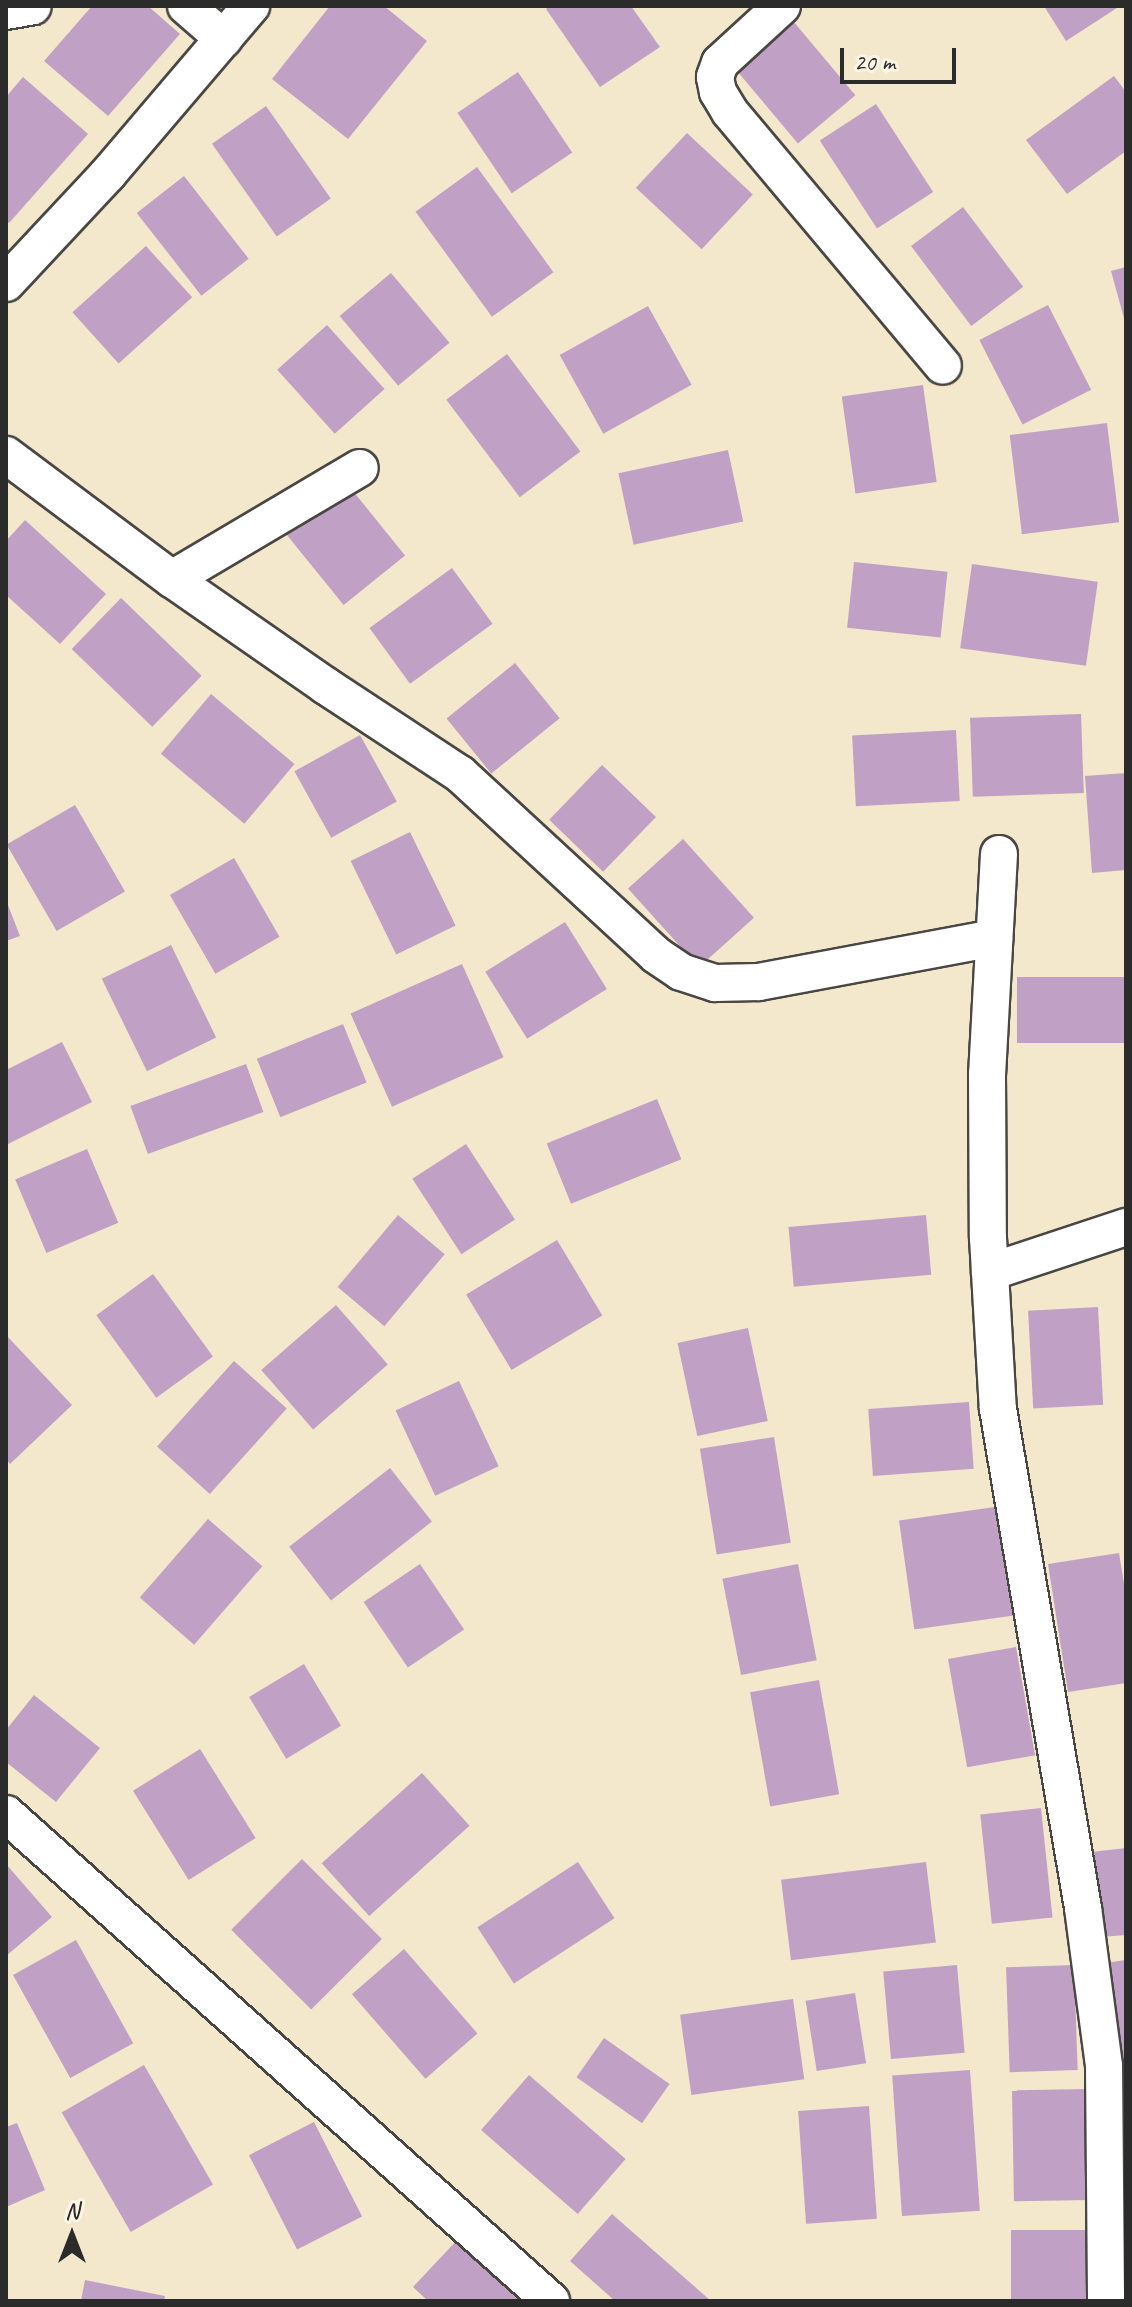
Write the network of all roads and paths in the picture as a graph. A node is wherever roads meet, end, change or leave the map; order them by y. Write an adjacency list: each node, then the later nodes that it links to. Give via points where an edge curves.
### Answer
1 (33, 6): 5 (street)
2 (186, 6): 6 (street)
3 (251, 6): 6 (street)
4 (782, 6): 8 (street, via 720,63 715,77 718,92)
5 (6, 11)
6 (224, 39): 7 (street)
7 (6, 283)
8 (943, 366)
9 (6, 455): 11 (street)
10 (360, 468): 11 (street)
11 (172, 579): 13 (street, via 460,774 656,955 681,972 715,983 759,982)
12 (999, 854): 13 (street)
13 (994, 938): 15 (street, via 987,1074)
14 (1126, 1227): 15 (street)
15 (990, 1272): 18 (street, via 998,1409 1083,1908 1104,2066)
16 (6, 1814): 17 (street)
17 (551, 2301)
18 (1106, 2301)

